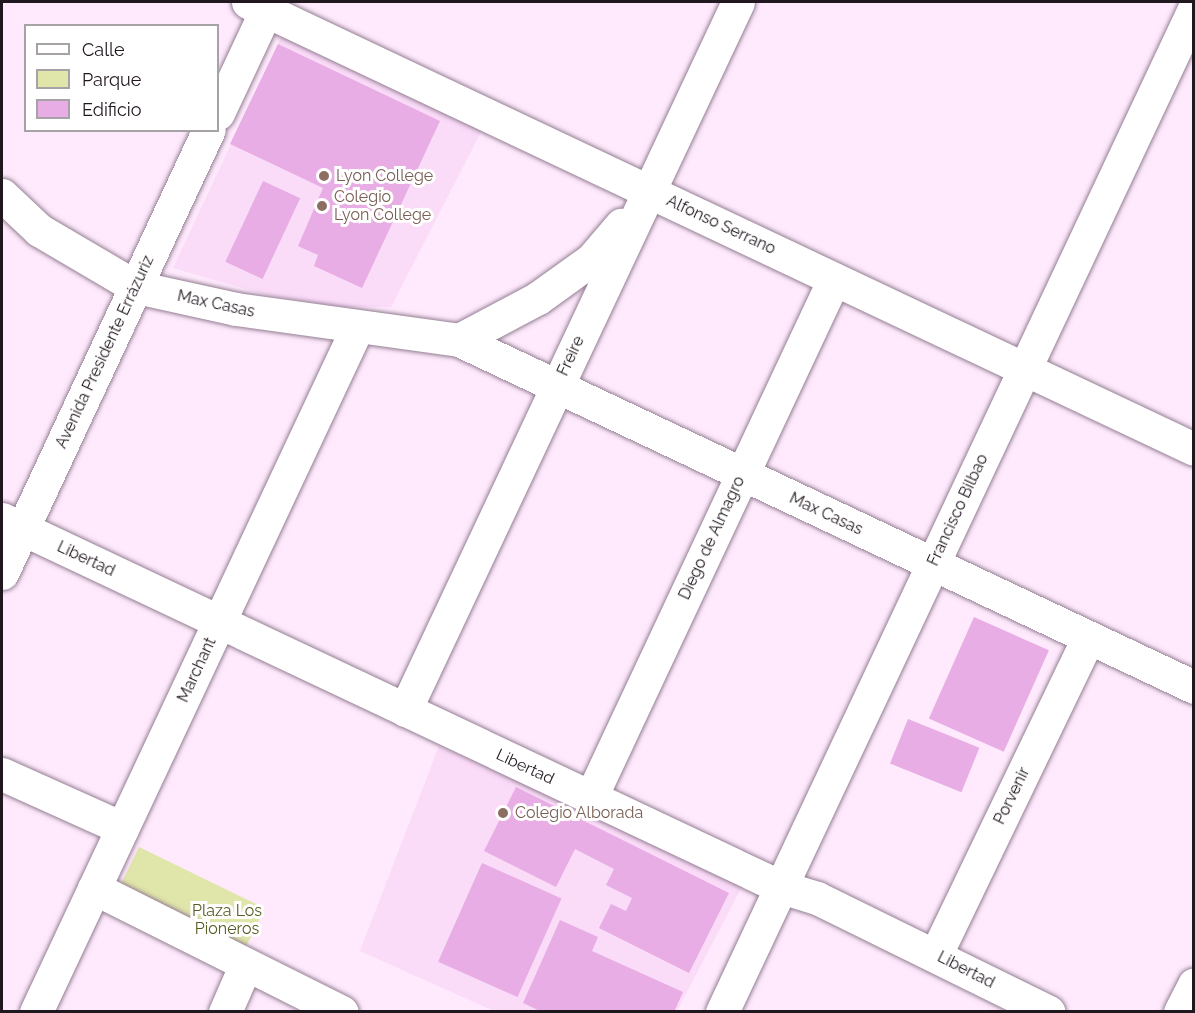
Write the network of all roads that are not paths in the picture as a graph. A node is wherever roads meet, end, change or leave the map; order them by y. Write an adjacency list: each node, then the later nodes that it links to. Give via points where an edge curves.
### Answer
1 (738, 2): 6 (street, Freire)
2 (261, 4): 4 (street); 6 (street, Alfonso Serrano)
3 (1194, 9): 12 (street, Francisco Bilbao)
4 (219, 110)
5 (208, 132): 9 (street, Avenida Presidente Errázuriz)
6 (649, 191): 8 (street, Alfonso Serrano); 11 (street, via 592,259 538,298); 13 (street, Freire)
7 (2, 195): 9 (street, Max Casas, via 39,230)
8 (834, 279): 12 (street, Alfonso Serrano); 15 (street, Diego de Almagro)
9 (136, 287): 10 (street, Max Casas, via 236,309); 16 (street, Avenida Presidente Errázuriz)
10 (357, 328): 11 (street, Max Casas); 19 (street, Marchant)
11 (459, 340): 13 (street, Max Casas)
12 (1024, 369): 14 (street, Alfonso Serrano); 17 (street, Francisco Bilbao)
13 (557, 386): 15 (street, Max Casas); 22 (street, Freire)
14 (1194, 448)
15 (742, 474): 17 (street, Max Casas); 24 (street, Diego de Almagro)
16 (12, 524): 18 (street, Avenida Presidente Errázuriz); 19 (street, Libertad)
17 (933, 564): 20 (street, Max Casas); 26 (street, Francisco Bilbao)
18 (2, 573)
19 (219, 622): 22 (street, Libertad); 25 (street, Marchant)
20 (1088, 638): 21 (street, Max Casas); 28 (street, Porvenir)
21 (1194, 687)
22 (405, 710): 24 (street, Libertad)
23 (2, 774): 25 (street)
24 (591, 797): 26 (street, Libertad)
25 (122, 828): 27 (street, Marchant)
26 (781, 887): 28 (street, Libertad, via 817,898); 34 (street, Francisco Bilbao)
27 (94, 888): 29 (street); 31 (street, Marchant)
28 (936, 954): 35 (street, Libertad)
29 (246, 964): 32 (street); 33 (street)
30 (1194, 984): 36 (street)
31 (36, 1011)
32 (225, 1011)
33 (342, 1011)
34 (722, 1011)
35 (1049, 1011)
36 (1180, 1011)

